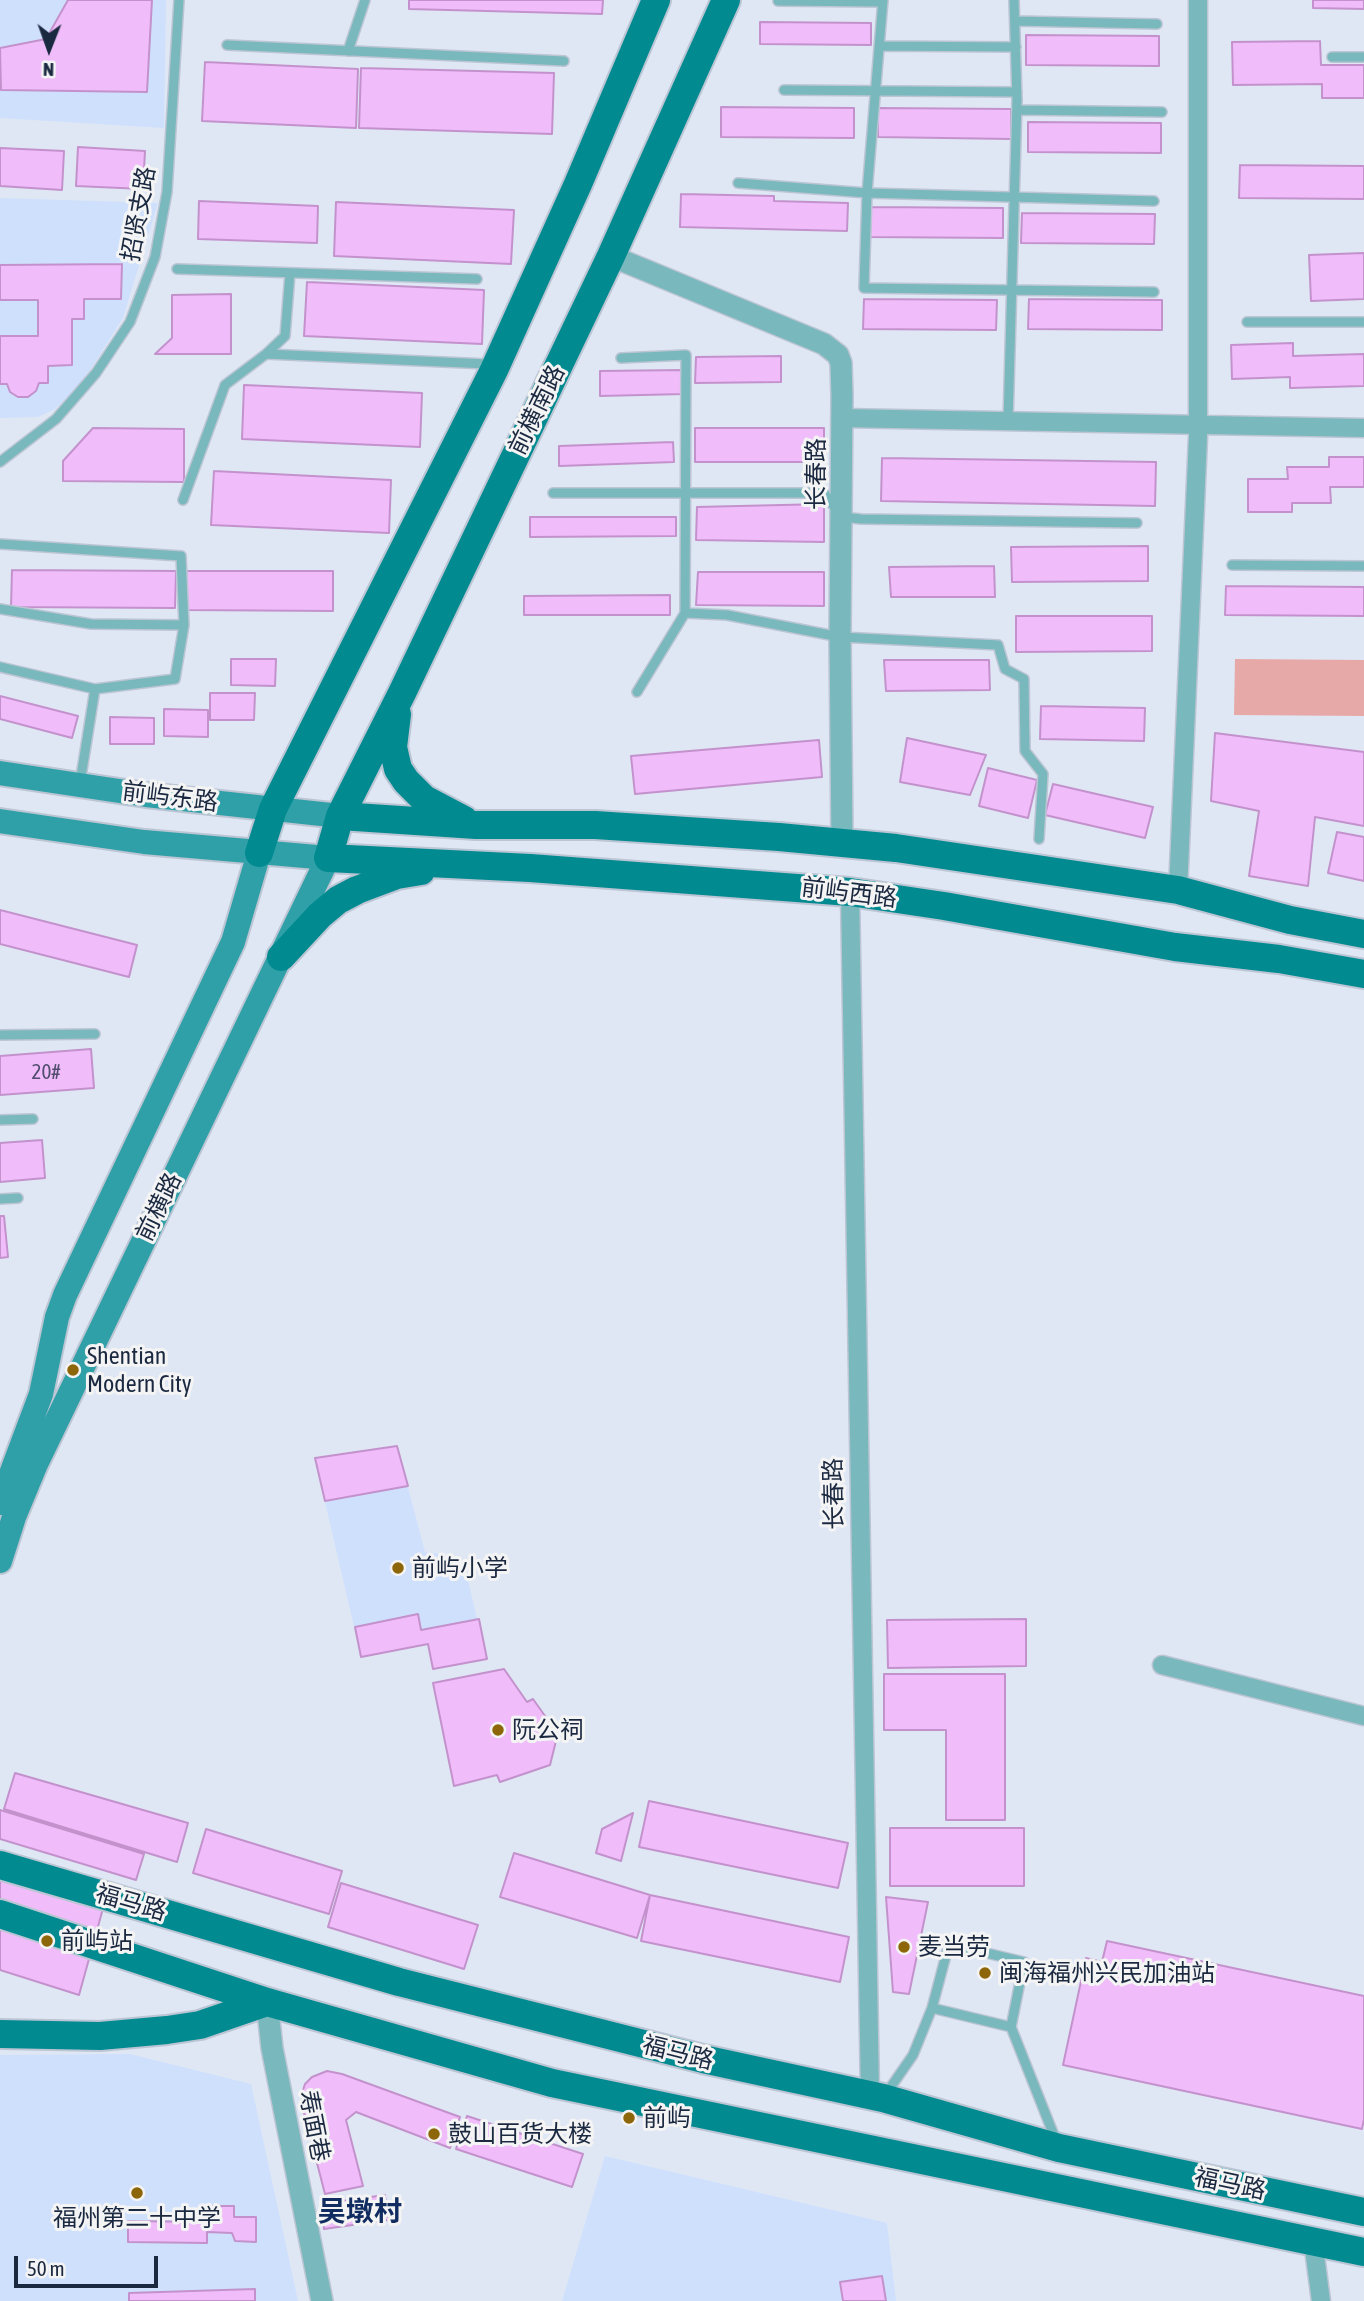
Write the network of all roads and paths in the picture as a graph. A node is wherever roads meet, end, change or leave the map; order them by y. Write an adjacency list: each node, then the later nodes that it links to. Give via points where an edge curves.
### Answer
1 (178, 0): 42 (lane, 招贤支路, via 167,192 155,257 130,321 96,373 56,419)
2 (365, 0): 14 (lane)
3 (656, 0): 37 (main road)
4 (726, 0): 27 (main road, 前横南路)
5 (1014, 0): 9 (lane)
6 (1198, 0): 40 (street)
7 (778, 1): 8 (lane)
8 (883, 1): 12 (lane)
9 (1015, 21): 10 (lane); 13 (lane)
10 (1157, 24)
11 (227, 45): 14 (lane)
12 (879, 46): 13 (lane); 19 (lane)
13 (1016, 47): 20 (lane)
14 (348, 51): 17 (lane)
15 (1332, 57): 16 (lane)
16 (1364, 57)
17 (564, 61)
18 (784, 90): 19 (lane)
19 (874, 91): 20 (lane); 24 (lane)
20 (1017, 92): 21 (lane)
21 (1017, 110): 22 (lane); 25 (lane)
22 (1163, 112)
23 (738, 183): 24 (lane)
24 (867, 193): 25 (lane); 31 (lane, via 864,288)
25 (1014, 197): 26 (lane); 31 (lane)
26 (1154, 201)
27 (611, 256): 38 (street, 长春路, via 832,349 841,363); 57 (main road, 前横南路)
28 (177, 269): 29 (lane)
29 (290, 273): 30 (lane); 35 (lane, via 285,336)
30 (477, 279)
31 (1012, 290): 32 (lane); 39 (lane)
32 (1154, 292)
33 (1247, 322): 34 (lane)
34 (1364, 322)
35 (265, 354): 37 (lane, via 487,364); 45 (lane, via 225,386)
36 (621, 358): 44 (lane, via 686,355)
37 (494, 370): 61 (main road)
38 (842, 418): 39 (street); 46 (street, 长春路)
39 (1008, 422): 40 (street)
40 (1197, 426): 41 (street); 70 (street)
41 (1364, 428)
42 (0, 462)
43 (553, 493): 44 (lane)
44 (684, 493): 46 (lane, via 824,493); 52 (lane)
45 (183, 500)
46 (842, 517): 47 (lane); 54 (street, 长春路)
47 (1137, 523)
48 (0, 544): 53 (lane, via 181,556)
49 (1232, 565): 50 (lane)
50 (1364, 566)
51 (0, 609): 53 (lane, via 91,624)
52 (685, 613): 54 (lane, via 727,615); 58 (lane)
53 (184, 625): 56 (lane, via 176,679)
54 (840, 637): 65 (lane, via 998,645 1004,669 1024,679 1025,751 1043,774); 66 (street, 长春路)
55 (0, 667): 56 (lane)
56 (95, 689): 60 (lane)
57 (402, 692): 62 (main road, 前横南路); 64 (main road, via 393,747 398,769 424,799)
58 (637, 692)
59 (0, 773): 60 (main road, 前屿东路)
60 (79, 785): 61 (main road, 前屿东路)
61 (273, 808): 62 (main road, 前屿东路); 67 (main road)
62 (340, 816): 64 (main road, 前屿西路); 68 (main road, 前横南路)
63 (0, 821): 67 (main road, 前屿东路)
64 (476, 825): 66 (main road, 前屿西路, via 595,825)
65 (1039, 839)
66 (842, 842): 70 (main road, 前屿西路)
67 (259, 853): 68 (main road, 前屿东路); 81 (main road, 前横路, via 233,942 65,1295 41,1394)
68 (328, 858): 69 (main road, 前屿西路); 73 (main road, 前横路)
69 (530, 868): 71 (main road, 前屿西路); 73 (main road, via 397,875 338,900)
70 (1178, 890): 72 (main road, 前屿西路)
71 (850, 892): 74 (main road, 前屿西路); 92 (street, 长春路)
72 (1364, 934)
73 (281, 957): 83 (main road, 前横路, via 36,1464)
74 (1364, 974)
75 (95, 1034): 76 (lane)
76 (0, 1035)
77 (33, 1119): 78 (lane)
78 (0, 1120)
79 (18, 1198): 80 (lane)
80 (0, 1199)
81 (5, 1475): 82 (main road, 前横路)
82 (0, 1503)
83 (0, 1561)
84 (1162, 1665): 85 (street)
85 (1364, 1716)
86 (0, 1865): 92 (main road, 福马路, via 399,1982 703,2059)
87 (0, 1914): 88 (main road, 福马路)
88 (267, 2002): 91 (main road, via 200,2025 166,2030 100,2036); 95 (main road, 福马路, via 588,2091); 97 (street, 寿面巷)
89 (932, 2008): 90 (lane); 90 (lane, via 949,1944 962,1947 1024,1962); 92 (lane, via 913,2055)
90 (1011, 2027): 93 (lane)
91 (0, 2034)
92 (876, 2096): 93 (main road, 福马路)
93 (1059, 2148): 94 (main road, 福马路)
94 (1364, 2212)
95 (1313, 2241): 96 (main road, 福马路); 98 (street)
96 (1364, 2252)
97 (322, 2301)
98 (1321, 2301)

